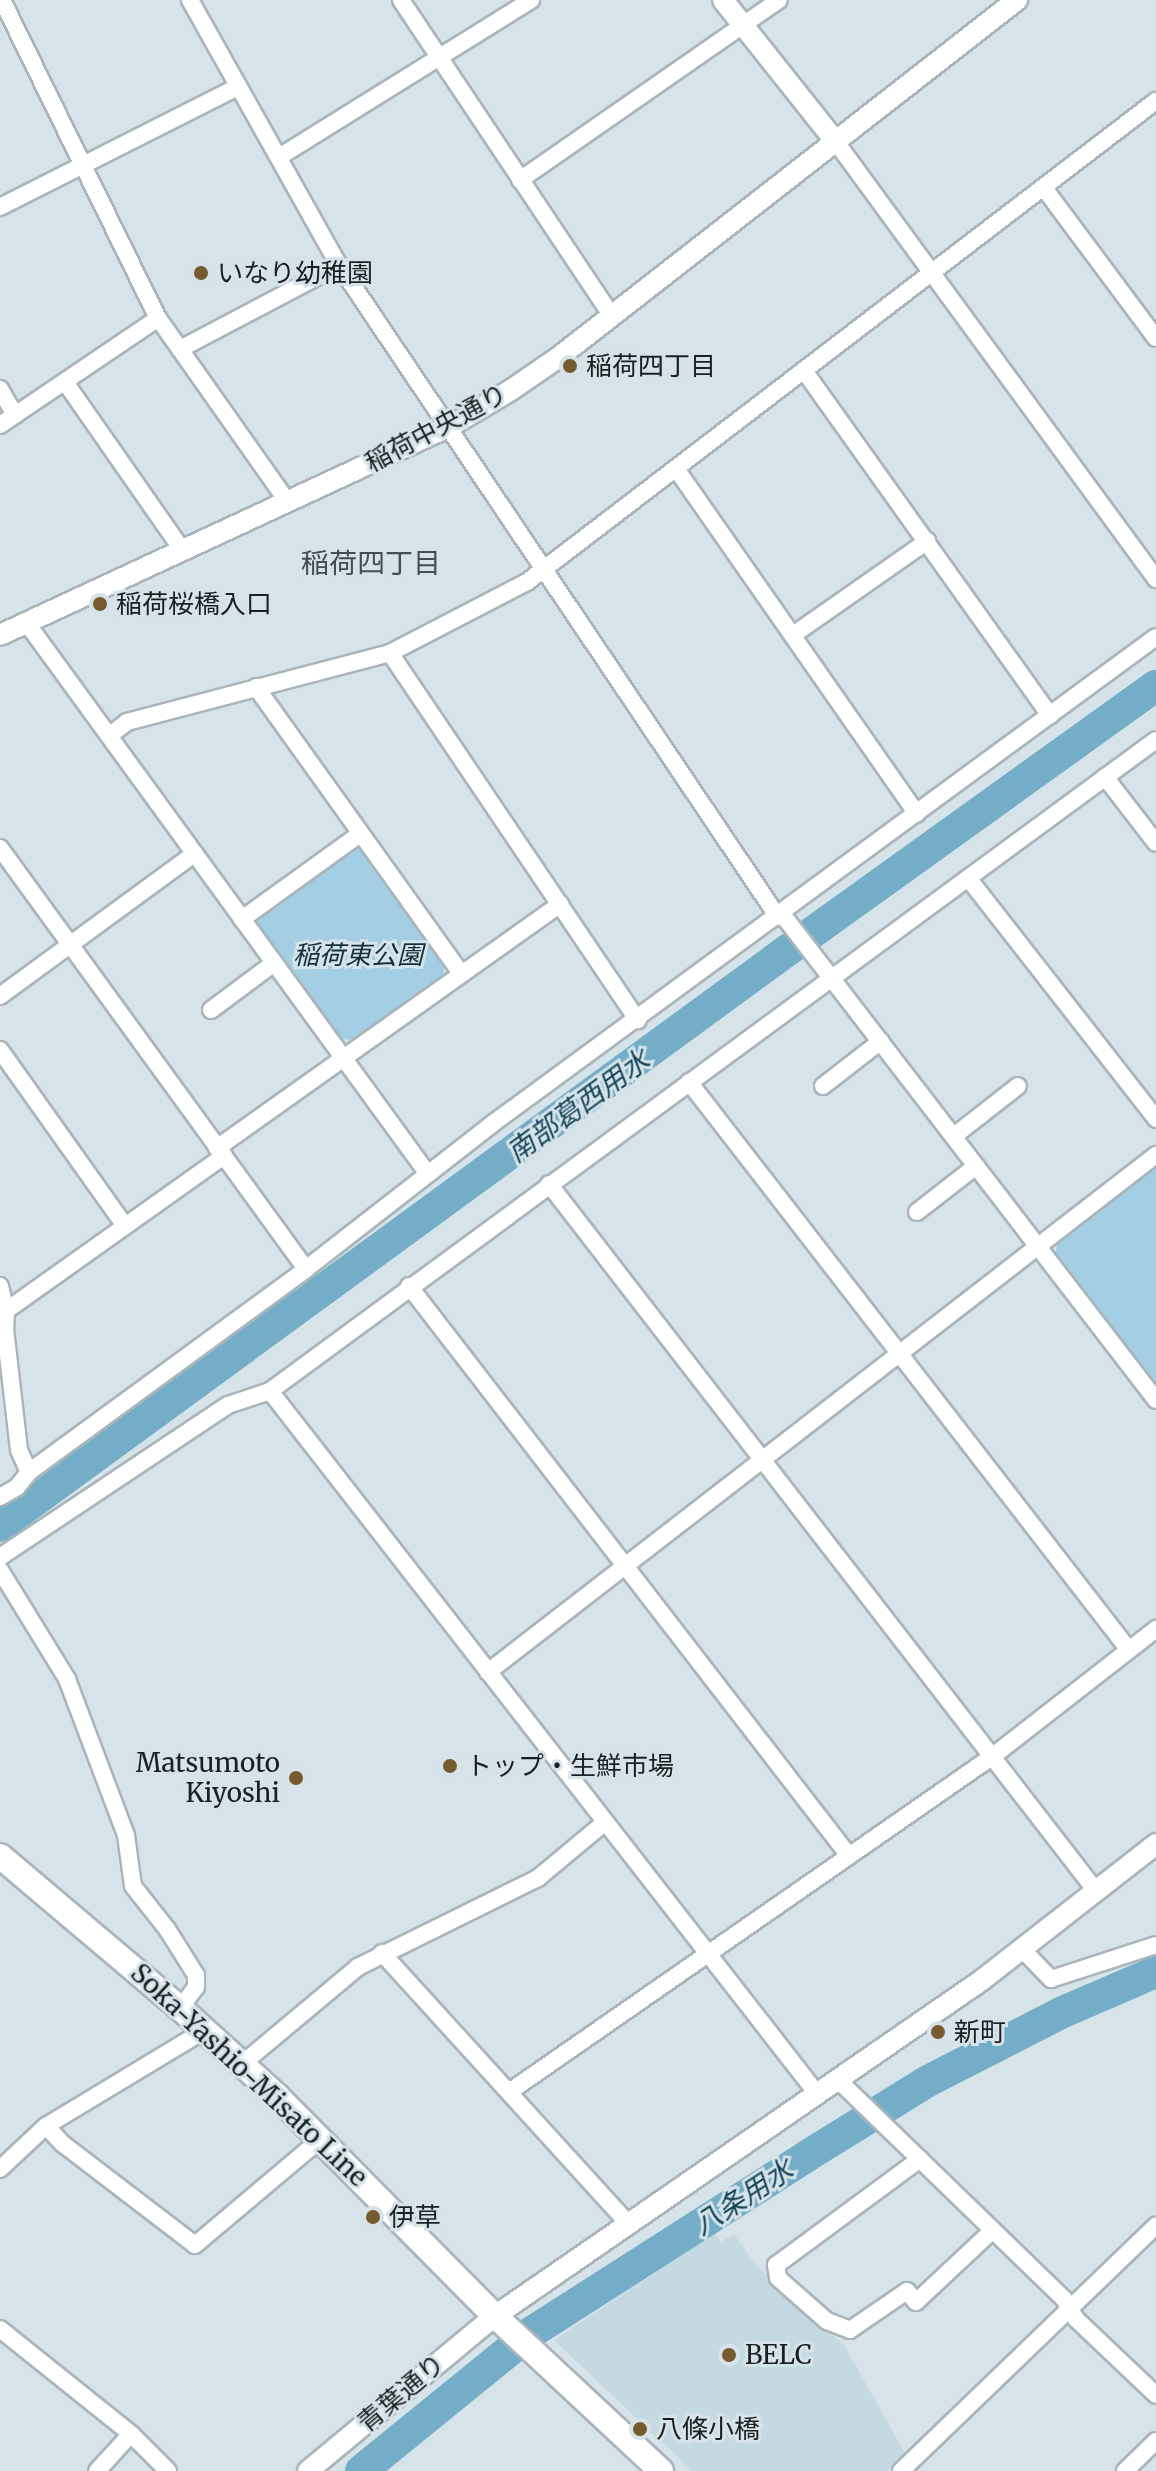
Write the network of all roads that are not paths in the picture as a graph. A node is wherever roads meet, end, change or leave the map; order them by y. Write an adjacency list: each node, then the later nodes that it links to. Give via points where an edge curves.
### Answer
1 (2, 0): 14 (street)
2 (190, 0): 10 (street)
3 (401, 0): 9 (street)
4 (723, 0): 8 (street)
5 (779, 0): 8 (street)
6 (1017, 0): 12 (street, 稲荷中央通り)
7 (525, 1): 9 (street)
8 (744, 27): 12 (street); 15 (street)
9 (440, 59): 13 (street); 15 (street)
10 (238, 87): 13 (street); 14 (street)
11 (1156, 101): 16 (street)
12 (836, 142): 19 (street); 20 (street, 稲荷中央通り)
13 (279, 157): 18 (street)
14 (85, 167): 17 (street); 21 (street)
15 (520, 180): 20 (street)
16 (1044, 188): 19 (street); 22 (street)
17 (0, 207)
18 (339, 265): 23 (street); 29 (street)
19 (932, 273): 24 (street); 35 (street)
20 (611, 315): 29 (street, 稲荷中央通り, via 511,390)
21 (158, 318): 23 (street); 25 (street)
22 (1156, 338)
23 (180, 349): 31 (street)
24 (805, 372): 30 (street); 32 (street)
25 (65, 382): 27 (street); 33 (street)
26 (0, 389): 27 (street)
27 (15, 415): 28 (street)
28 (0, 425)
29 (449, 427): 31 (street, 稲荷中央通り); 34 (street)
30 (677, 470): 34 (street); 38 (street)
31 (287, 501): 33 (street, 稲荷中央通り)
32 (927, 541): 38 (street); 42 (street)
33 (182, 550): 36 (street, 稲荷中央通り)
34 (545, 570): 40 (street); 53 (street)
35 (1156, 579)
36 (26, 622): 37 (street, 稲荷中央通り); 43 (street)
37 (0, 635)
38 (793, 635): 46 (street)
39 (1156, 637): 42 (street)
40 (390, 653): 41 (street); 52 (street)
41 (256, 687): 43 (street, via 127,722); 47 (street)
42 (1050, 715): 46 (street)
43 (110, 735): 50 (street)
44 (1156, 740): 45 (street)
45 (1105, 777): 48 (street); 51 (street)
46 (917, 814): 53 (street)
47 (360, 834): 54 (street); 57 (street)
48 (1156, 843)
49 (0, 848): 55 (street)
50 (194, 854): 54 (street); 55 (street)
51 (968, 878): 58 (street); 68 (street)
52 (560, 904): 57 (street); 61 (street)
53 (780, 916): 58 (street); 61 (street)
54 (242, 919): 56 (street)
55 (70, 945): 59 (street); 70 (street)
56 (274, 963): 60 (street); 64 (street)
57 (461, 973): 64 (street)
58 (833, 977): 62 (street); 65 (street)
59 (0, 996)
60 (211, 1010)
61 (638, 1020): 73 (street)
62 (881, 1041): 66 (street); 69 (street)
63 (0, 1050): 76 (street)
64 (343, 1057): 70 (street); 73 (street)
65 (689, 1082): 74 (street); 82 (street)
66 (823, 1086)
67 (1018, 1086): 69 (street)
68 (1156, 1119)
69 (954, 1136): 72 (street)
70 (220, 1152): 76 (street); 78 (street)
71 (1156, 1155): 77 (street)
72 (976, 1166): 75 (street); 77 (street)
73 (428, 1174): 78 (street)
74 (549, 1184): 80 (street); 85 (street)
75 (917, 1212)
76 (125, 1226): 81 (street)
77 (1038, 1246): 82 (street); 84 (street)
78 (306, 1269): 86 (street)
79 (0, 1286): 81 (street)
80 (409, 1286): 83 (street); 89 (street)
81 (3, 1314): 86 (street, via 19,1450)
82 (899, 1353): 85 (street); 92 (street)
83 (270, 1391): 88 (street, via 228,1405); 93 (street)
84 (1156, 1399)
85 (761, 1460): 89 (street); 94 (street)
86 (29, 1472): 87 (street)
87 (0, 1497)
88 (0, 1557)
89 (625, 1565): 93 (street); 98 (street)
90 (0, 1570): 104 (street, via 67,1679 126,1835 133,1886 196,1975 196,1987)
91 (1156, 1629): 92 (street)
92 (1129, 1650): 94 (street)
93 (488, 1672): 95 (street)
94 (993, 1756): 98 (street); 99 (street)
95 (604, 1823): 102 (street, via 538,1878 504,1898); 103 (street)
96 (1156, 1844): 99 (street, 青葉通り)
97 (0, 1856): 104 (main road, Soka-Yashio-Misato Line)
98 (849, 1856): 103 (street)
99 (1096, 1891): 101 (street, 青葉通り)
100 (1156, 1945): 101 (street, via 1051,1979)
101 (1022, 1949): 107 (street, 青葉通り)
102 (382, 1953): 106 (street); 108 (street)
103 (706, 1954): 108 (street); 109 (street)
104 (180, 2008): 105 (main road, Soka-Yashio-Misato Line)
105 (205, 2030): 106 (main road, Soka-Yashio-Misato Line); 110 (street)
106 (242, 2064): 111 (main road, Soka-Yashio-Misato Line)
107 (838, 2080): 109 (street, 青葉通り); 112 (street)
108 (509, 2092): 114 (street)
109 (818, 2095): 114 (street, 青葉通り)
110 (46, 2126): 111 (street, via 195,2245); 113 (street)
111 (321, 2139): 118 (main road, Soka-Yashio-Misato Line)
112 (920, 2159): 116 (street); 116 (street, via 776,2265 778,2278 827,2321 850,2330 907,2291 916,2302)
113 (0, 2169)
114 (628, 2223): 118 (street, 青葉通り)
115 (1156, 2226): 117 (street)
116 (993, 2230): 117 (street)
117 (1070, 2309): 120 (street); 127 (street)
118 (495, 2316): 125 (street, 青葉通り); 126 (main road, Soka-Yashio-Misato Line)
119 (0, 2329): 121 (street)
120 (1156, 2395)
121 (131, 2434): 123 (street); 124 (street)
122 (1156, 2441): 128 (street)
123 (97, 2471)
124 (168, 2471)
125 (308, 2471)
126 (661, 2471)
127 (901, 2471)
128 (1125, 2471)

